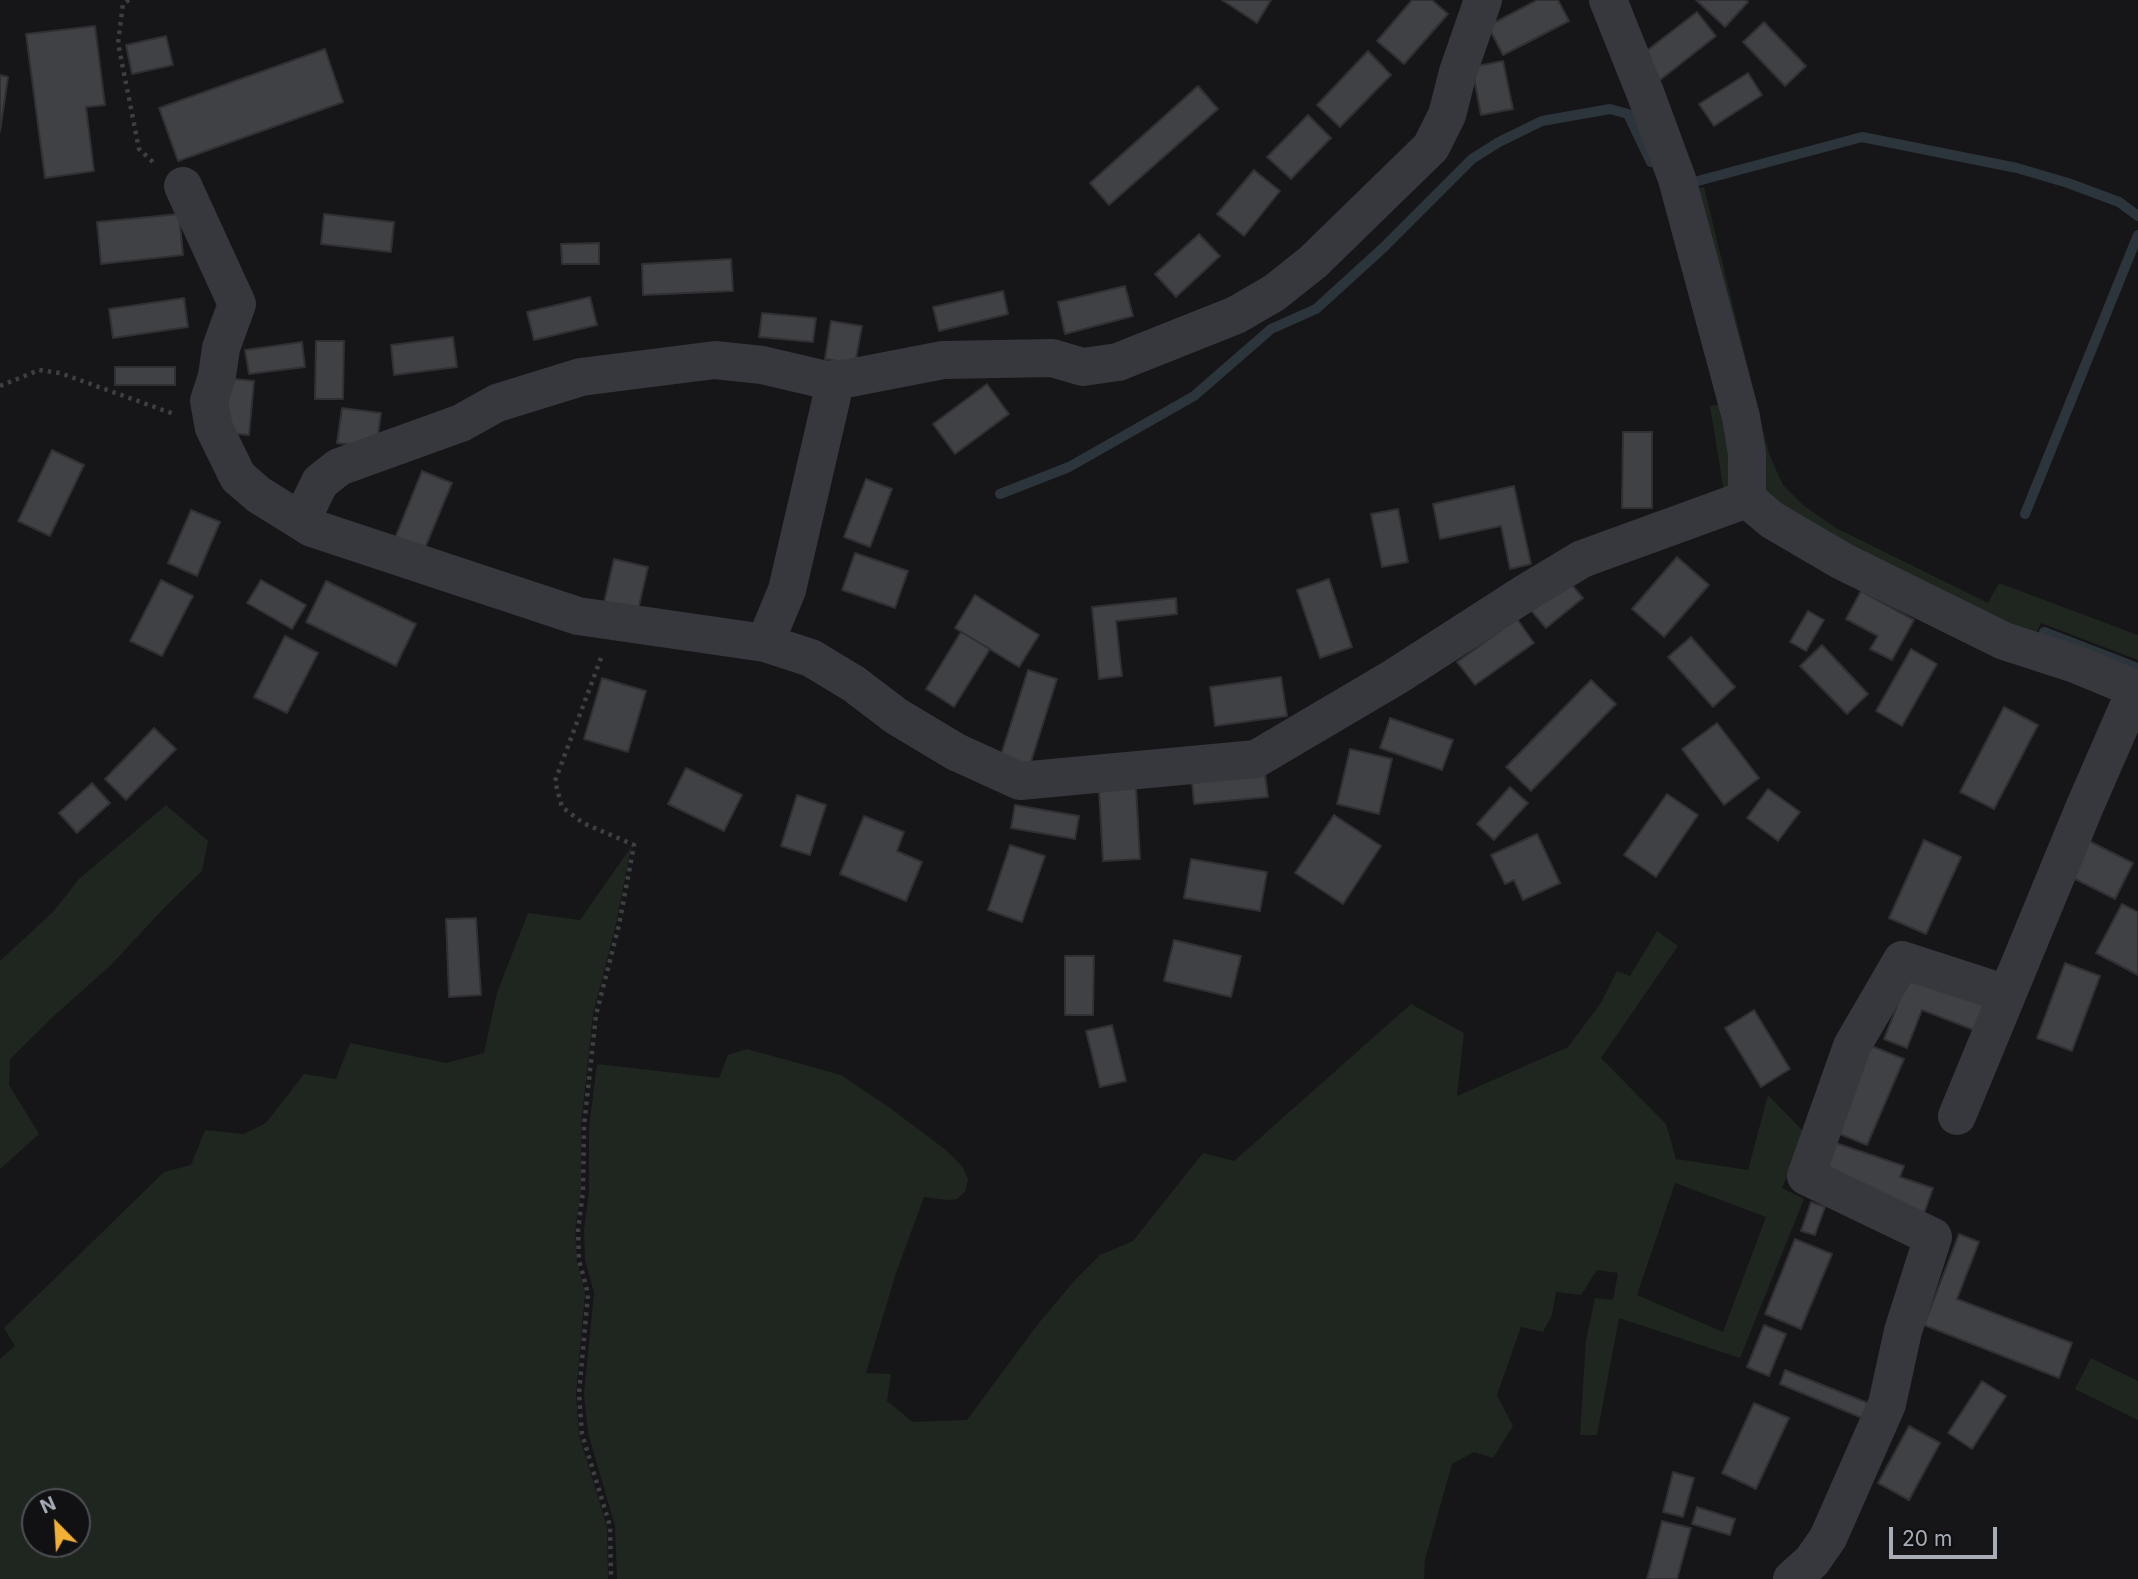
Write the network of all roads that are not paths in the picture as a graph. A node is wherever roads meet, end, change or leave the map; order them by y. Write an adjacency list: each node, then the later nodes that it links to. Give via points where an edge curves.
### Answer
1 (1483, 0): 4 (street, via 1447,115 1431,147 1313,262 1274,293 1236,315 1118,362 1083,367 1052,358 943,360)
2 (1608, 0): 5 (street, via 1677,179 1741,417)
3 (183, 186): 6 (street, via 237,304 209,401 214,428 238,477)
4 (836, 379): 6 (street, via 715,360 581,377 497,404 461,423 339,467 320,482); 7 (street, via 787,590)
5 (1747, 499): 7 (street, via 1582,559 1256,759 1020,781 956,752 811,658); 8 (street, via 1772,520 1842,561 2004,641)
6 (300, 521): 7 (street, via 578,616)
7 (765, 643)
8 (2137, 690): 9 (street)
9 (2007, 994): 10 (street); 11 (street, via 1902,960 1852,1046 1806,1176 1933,1237 1903,1331 1887,1404 1828,1538)
10 (1957, 1116)
11 (1792, 1579)

